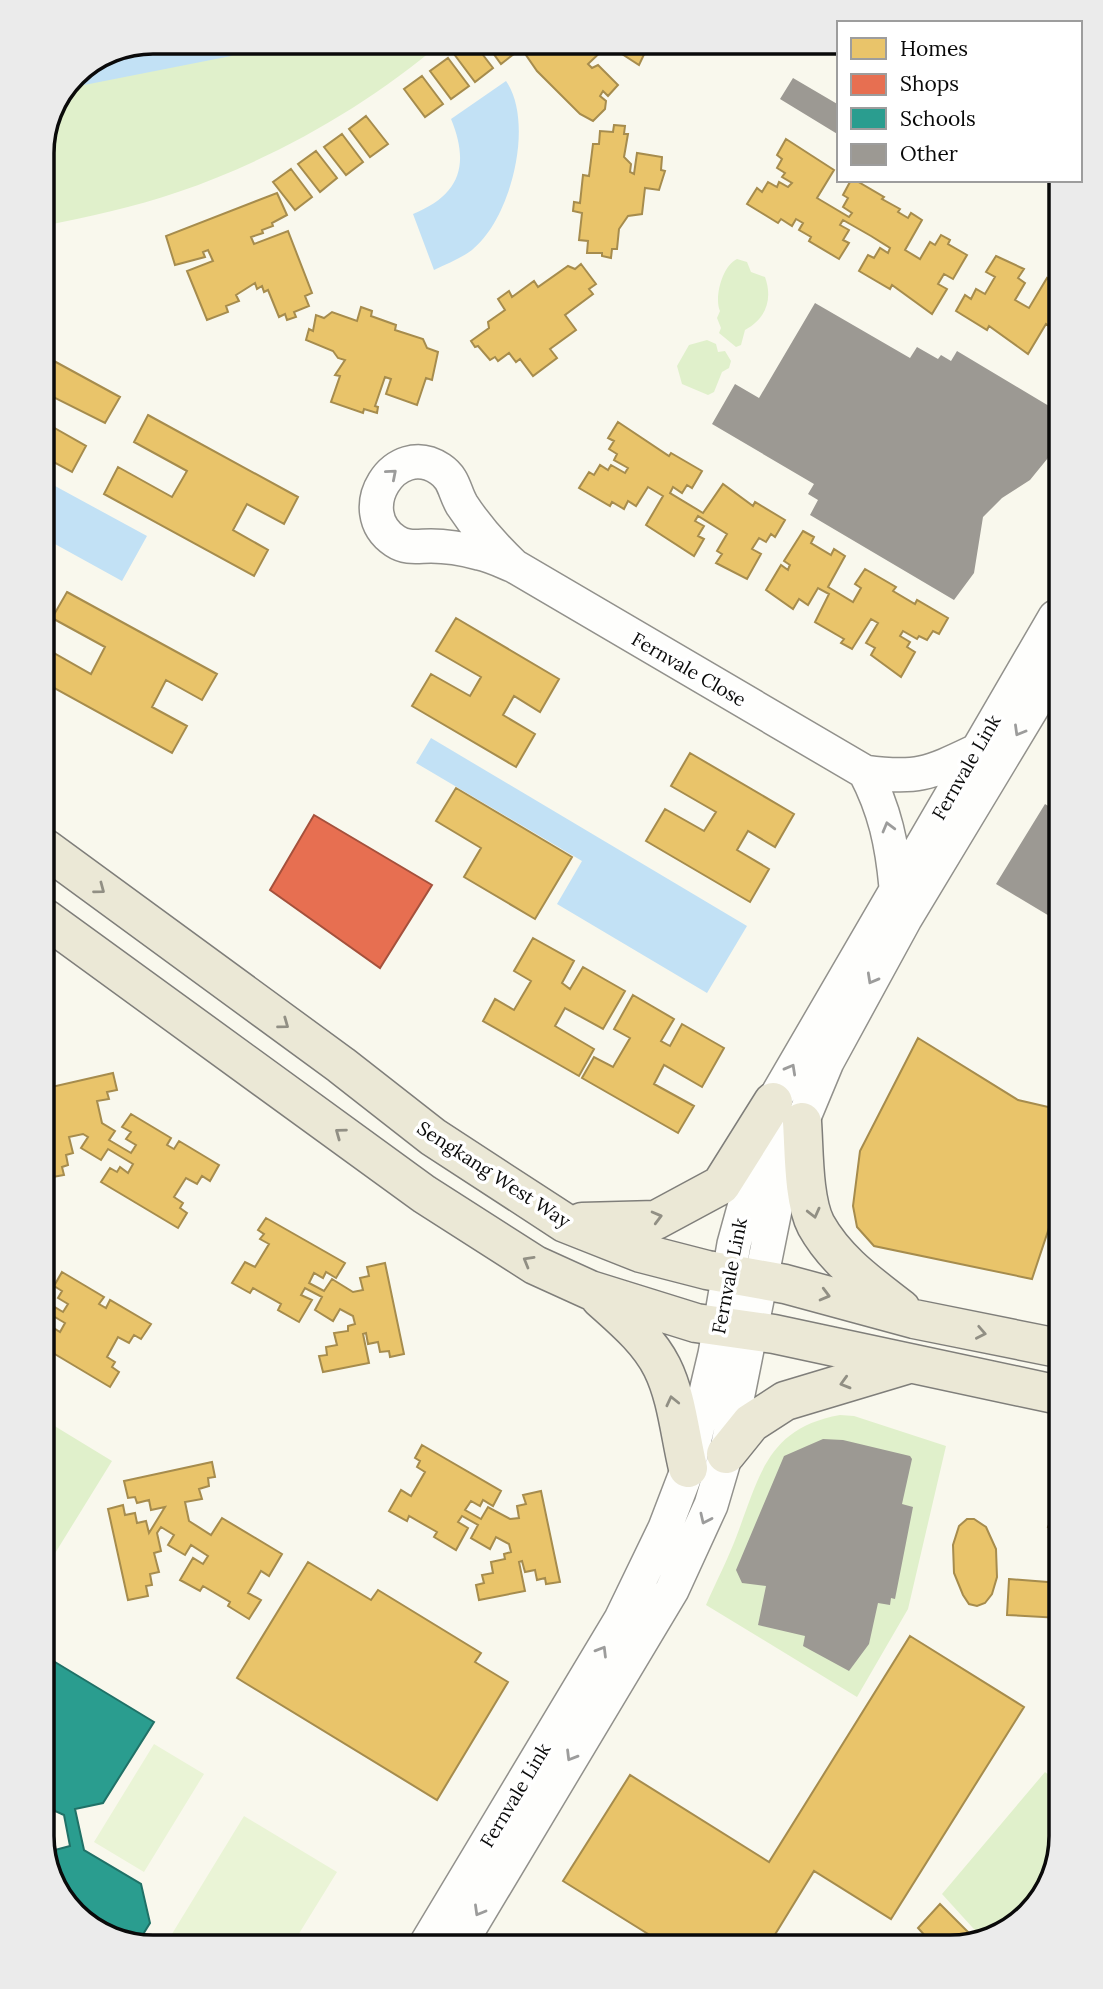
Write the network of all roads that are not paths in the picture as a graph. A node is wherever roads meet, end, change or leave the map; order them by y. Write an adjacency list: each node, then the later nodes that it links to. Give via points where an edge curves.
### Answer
1 (514, 566): 5 (street, Fernvale Close)
2 (1049, 627): 4 (street, Fernvale Link)
3 (1049, 680): 9 (street, Fernvale Link, one-way to 9, via 905,919 827,1062)
4 (974, 752): 5 (street, Fernvale Close, via 930,773 904,777); 7 (street, Fernvale Link)
5 (865, 772): 7 (street, one-way to 5, via 891,838 881,803)
6 (54, 855): 10 (main road, Sengkang West Way, one-way to 10, via 433,1137)
7 (896, 887): 9 (street, Fernvale Link, one-way to 7)
8 (54, 925): 12 (main road, one-way to 8, via 535,1265 424,1194)
9 (787, 1112): 10 (main road, one-way to 9, via 656,1220 689,1205 721,1185); 11 (street, Fernvale Link, via 781,1180); 13 (main road, one-way to 13, via 815,1223 845,1264)
10 (565, 1223): 11 (main road, Sengkang West Way, via 641,1253)
11 (744, 1277): 13 (main road, Sengkang West Way, one-way to 13); 14 (street, Fernvale Link)
12 (590, 1290): 14 (main road, via 696,1323); 19 (main road, one-way to 12, via 661,1364 634,1329)
13 (914, 1319): 15 (main road, Sengkang West Way, one-way to 15)
14 (734, 1328): 16 (main road); 18 (street, Fernvale Link); 19 (street, Fernvale Link)
15 (1049, 1346)
16 (911, 1364): 17 (main road); 18 (main road, one-way to 18, via 785,1401 751,1423)
17 (1049, 1393)
18 (726, 1454): 21 (street, Fernvale Link, one-way to 21, via 712,1505 672,1590)
19 (688, 1468): 20 (street, Fernvale Link, one-way to 19, via 621,1619)
20 (431, 1935)
21 (465, 1935)

